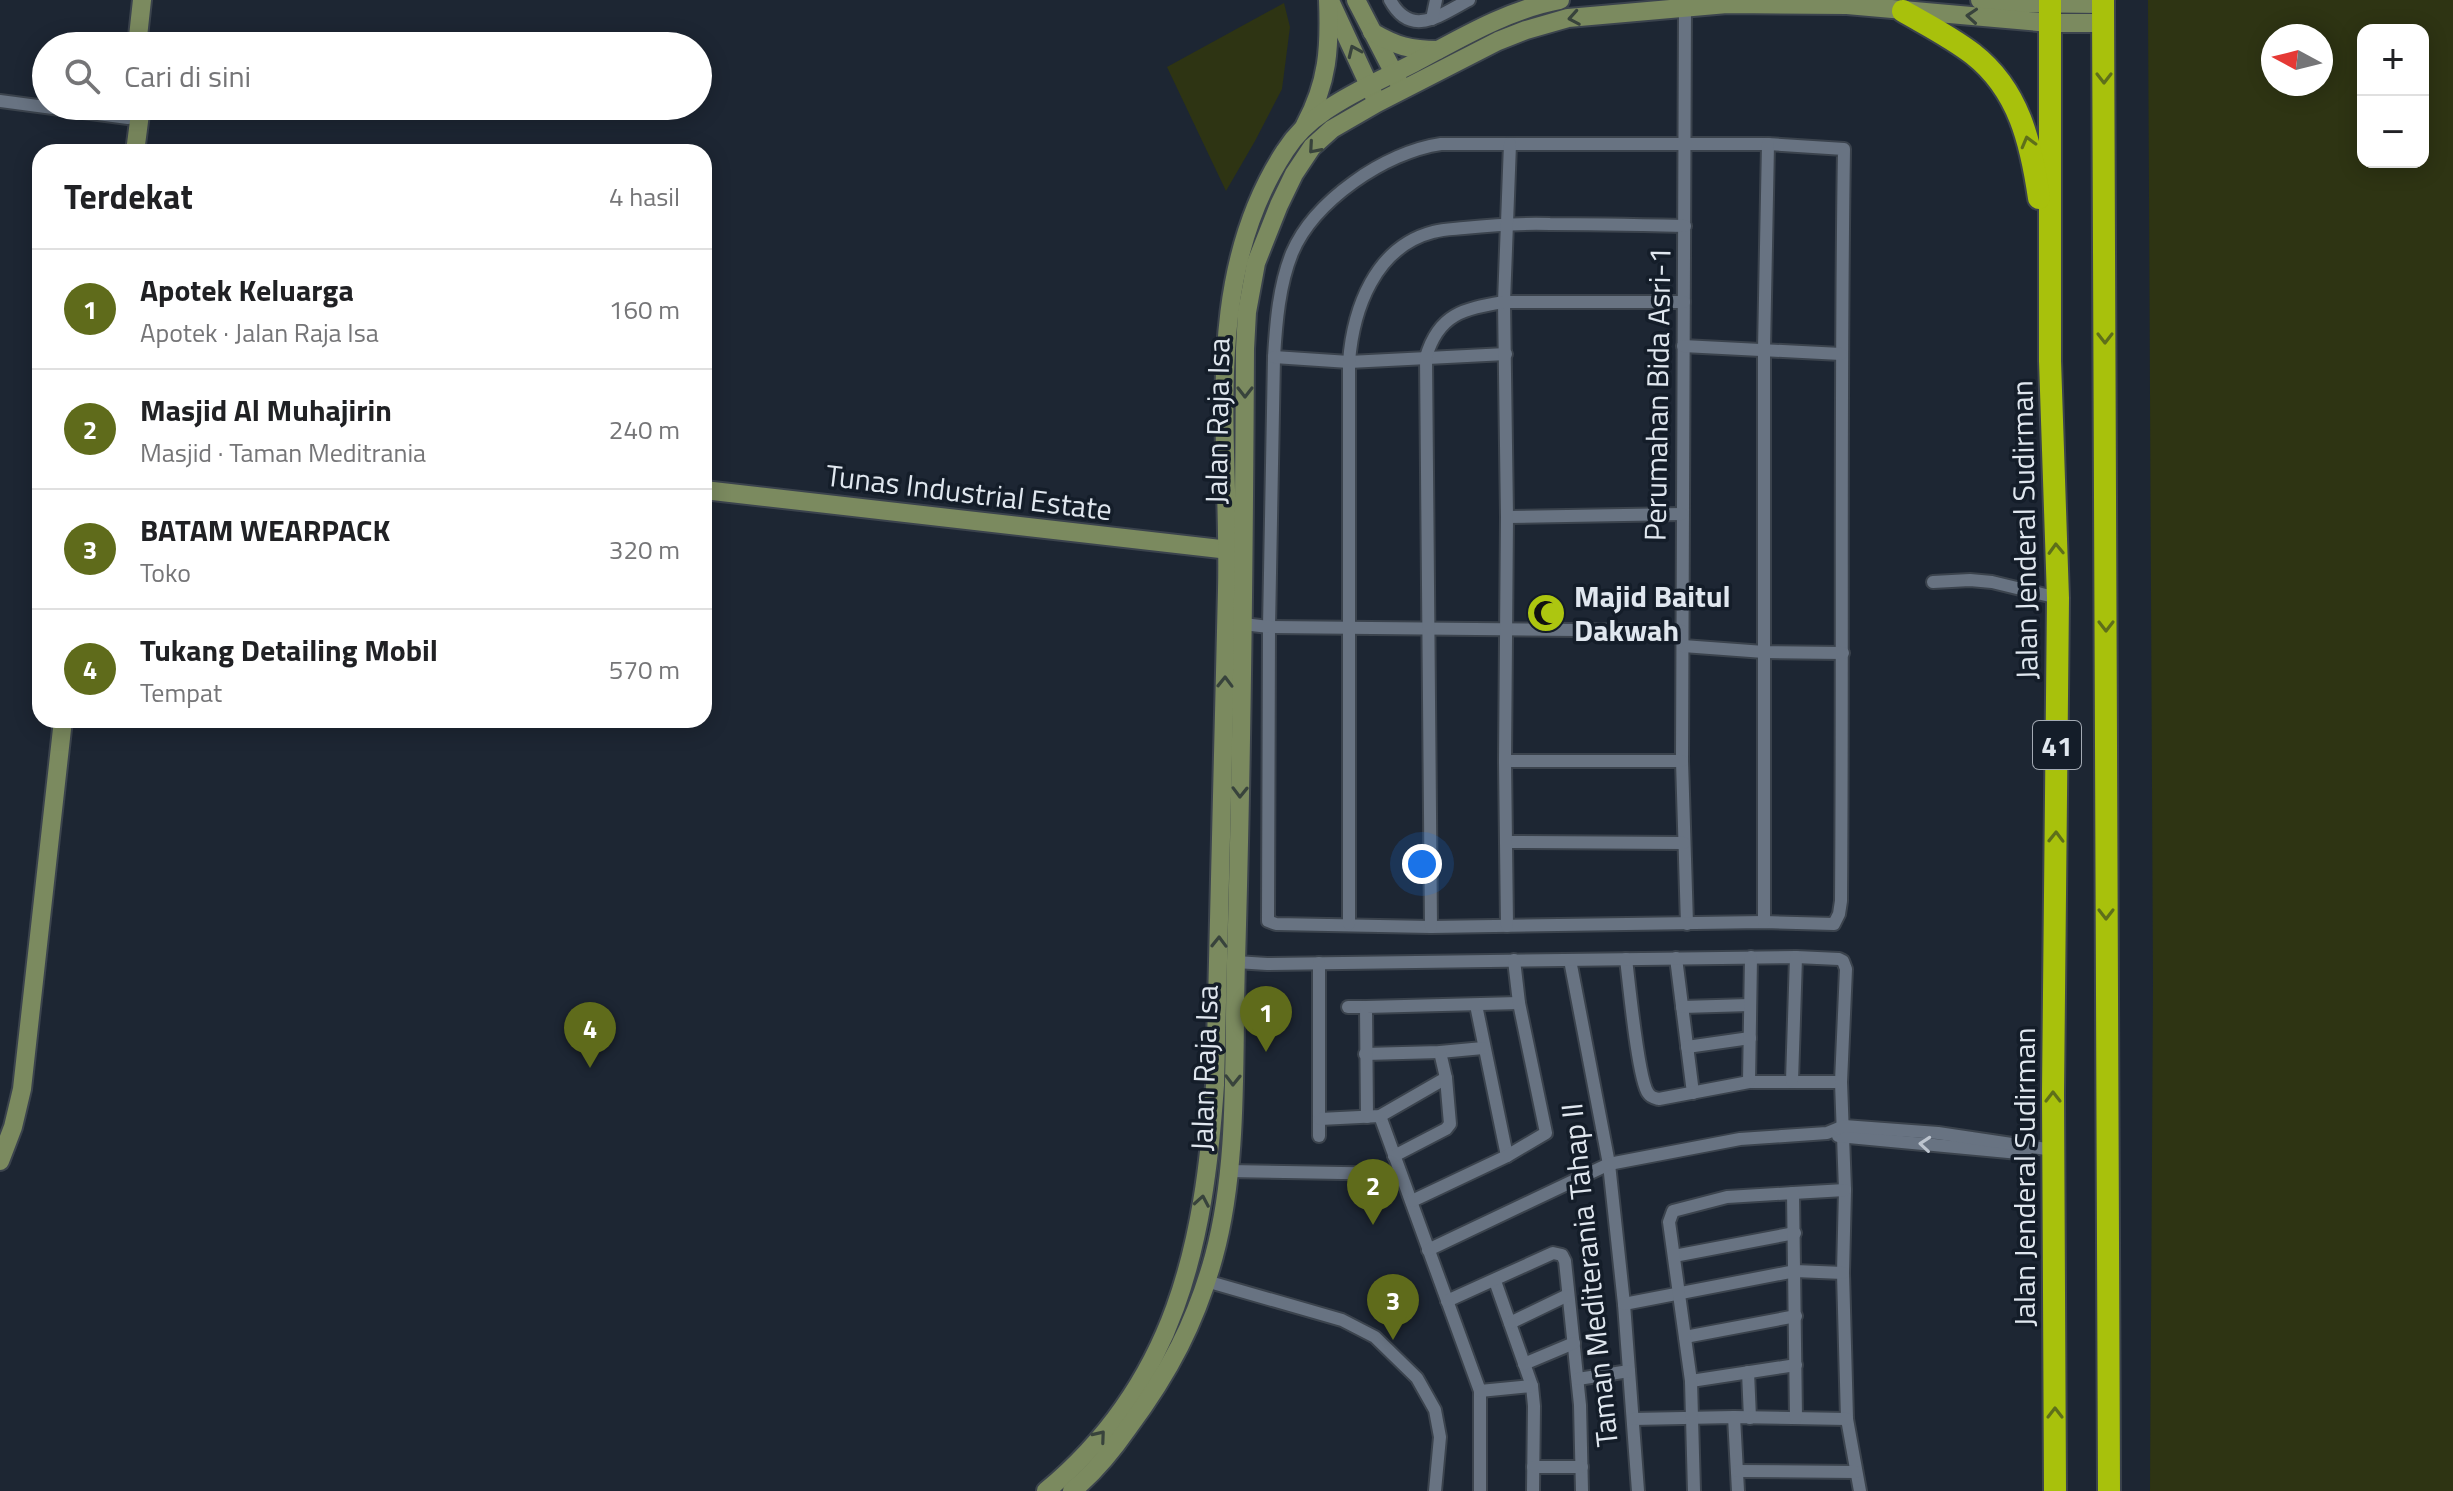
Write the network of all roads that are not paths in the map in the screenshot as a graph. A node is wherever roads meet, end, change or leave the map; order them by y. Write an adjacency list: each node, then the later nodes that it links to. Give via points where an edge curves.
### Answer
1 (142, 0): 15 (main road)
2 (152, 0): 16 (main road)
3 (1329, 0): 20 (main road, one-way to 3); 25 (main road, via 1328,55 1314,108)
4 (1356, 0): 17 (main road)
5 (1390, 0): 14 (street, via 1404,18)
6 (1436, 0): 14 (street)
7 (1469, 0): 14 (street)
8 (1560, 0): 18 (main road, Jalan Raja Isa, via 1495,21)
9 (1980, 0): 11 (main road, Jalan Raja Isa)
10 (1685, 7): 13 (main road, Jalan Raja Isa, via 1815,3); 19 (main road, Jalan Raja Isa, one-way to 19, via 1568,18); 29 (street, Perumahan Bida Asri-1)
11 (2050, 9): 12 (main road, Jalan Raja Isa); 13 (main road, Jalan Raja Isa, one-way to 13); 33 (highway, Jalan Jenderal Sudirman / 41)
12 (2103, 9): 153 (highway, 41, one-way to 153)
13 (1903, 11): 33 (highway, one-way to 13, via 2021,117 1991,70)
14 (1432, 19)
15 (139, 32)
16 (149, 32)
17 (1372, 32): 18 (main road, via 1395,45); 19 (main road)
18 (1439, 50): 19 (main road, Jalan Raja Isa)
19 (1398, 82): 20 (main road, Jalan Raja Isa)
20 (1373, 95): 25 (main road, Jalan Raja Isa, via 1327,109); 46 (main road, Jalan Raja Isa, one-way to 46, via 1312,147 1279,205 1256,263 1247,312)
21 (0, 101): 22 (street)
22 (32, 103)
23 (131, 120): 26 (main road)
24 (133, 120): 27 (main road)
25 (1301, 131): 46 (main road, Jalan Raja Isa, via 1258,200 1229,305 1224,467)
26 (126, 144)
27 (135, 144)
28 (1510, 144): 29 (street); 31 (street); 40 (street, via 1428,146 1397,156 1346,188 1320,212 1291,256)
29 (1685, 144): 30 (street); 32 (street, Perumahan Bida Asri-1)
30 (1768, 144): 37 (street); 39 (street, via 1844,149)
31 (1506, 223): 32 (street); 34 (street); 42 (street, via 1433,232 1397,252 1365,291)
32 (1685, 226): 35 (street, Perumahan Bida Asri-1)
33 (2050, 274): 48 (highway, Jalan Jenderal Sudirman / 41, one-way to 33)
34 (1504, 302): 35 (street); 38 (street); 41 (street, via 1454,315 1436,334)
35 (1684, 302): 36 (street, Perumahan Bida Asri-1)
36 (1683, 346): 37 (street); 44 (street, Perumahan Bida Asri-1)
37 (1764, 349): 39 (street); 56 (street)
38 (1506, 354): 41 (street); 45 (street)
39 (1841, 354): 57 (street)
40 (1274, 357): 42 (street); 51 (street)
41 (1426, 357): 42 (street); 52 (street)
42 (1349, 362): 50 (street)
43 (712, 491): 46 (main road, Tunas Industrial Estate)
44 (1682, 514): 45 (street); 54 (street, Perumahan Bida Asri-1)
45 (1507, 517): 53 (street)
46 (1236, 550): 49 (main road, Jalan Raja Isa); 130 (main road, Jalan Raja Isa, one-way to 46, via 1185,1279 1210,1158)
47 (1933, 582): 48 (street, via 1992,582)
48 (2058, 598): 98 (highway, Jalan Jenderal Sudirman / 41, one-way to 48)
49 (1243, 624): 51 (street); 75 (main road, Jalan Raja Isa, one-way to 75)
50 (1351, 626): 51 (street); 52 (street); 65 (street)
51 (1269, 627): 65 (street, via 1267,918 1273,924)
52 (1428, 628): 53 (street); 68 (street)
53 (1505, 629): 54 (street); 60 (street)
54 (1682, 631): 55 (street, Perumahan Bida Asri-1)
55 (1683, 646): 56 (street); 61 (street, Perumahan Bida Asri-1)
56 (1764, 652): 57 (street); 64 (street)
57 (1843, 653): 64 (street, via 1839,914 1834,924)
58 (54, 728): 97 (main road, via 12,1088)
59 (62, 728): 101 (main road, via 22,1089)
60 (1505, 761): 61 (street); 62 (street)
61 (1682, 761): 63 (street, Perumahan Bida Asri-1)
62 (1507, 842): 63 (street); 67 (street)
63 (1684, 843): 66 (street, Perumahan Bida Asri-1)
64 (1764, 922): 66 (street)
65 (1349, 924): 68 (street)
66 (1687, 924): 67 (street)
67 (1507, 926): 68 (street)
68 (1431, 927)
69 (1751, 957): 70 (street); 71 (street); 79 (street)
70 (1796, 957): 89 (street); 91 (street, via 1846,964)
71 (1676, 958): 72 (street); 82 (street)
72 (1626, 959): 74 (street); 92 (street, via 1648,1093 1659,1099)
73 (1514, 960): 74 (street); 76 (street); 77 (street)
74 (1570, 960): 102 (street, Taman Mediterania Tahap II)
75 (1236, 962): 76 (street); 103 (main road, Jalan Raja Isa, one-way to 103)
76 (1319, 963): 94 (street)
77 (1519, 1003): 78 (street); 100 (street, via 1546,1131)
78 (1476, 1005): 81 (street); 85 (street)
79 (1750, 1005): 82 (street); 83 (street)
80 (1348, 1007): 81 (street)
81 (1366, 1007): 87 (street)
82 (1682, 1007): 84 (street)
83 (1750, 1038): 84 (street); 90 (street)
84 (1687, 1047): 92 (street)
85 (1483, 1048): 86 (street); 100 (street)
86 (1440, 1052): 87 (street); 88 (street)
87 (1365, 1054): 93 (street)
88 (1446, 1078): 93 (street); 99 (street, via 1449,1126)
89 (1792, 1081): 90 (street); 91 (street)
90 (1749, 1082): 92 (street)
91 (1841, 1082): 95 (street)
92 (1693, 1093)
93 (1373, 1116): 94 (street); 99 (street)
94 (1320, 1119): 96 (street)
95 (1844, 1132): 98 (street); 102 (street, via 1740,1139); 105 (street)
96 (1319, 1136)
97 (0, 1141)
98 (2053, 1150): 152 (highway, Jalan Jenderal Sudirman / 41, one-way to 98)
99 (1394, 1156): 104 (street)
100 (1507, 1156): 107 (street)
101 (0, 1161)
102 (1609, 1164): 109 (street); 118 (street, Taman Mediterania Tahap II)
103 (1228, 1171): 104 (street); 113 (main road, Jalan Raja Isa)
104 (1400, 1174): 107 (street)
105 (1845, 1190): 106 (street); 112 (street)
106 (1793, 1193): 108 (street); 110 (street, via 1727,1197 1677,1209 1669,1218)
107 (1412, 1201): 109 (street)
108 (1795, 1233): 110 (street); 111 (street)
109 (1428, 1250): 117 (street)
110 (1674, 1256): 115 (street)
111 (1795, 1271): 112 (street); 115 (street); 119 (street)
112 (1843, 1273): 137 (street)
113 (1206, 1281): 130 (main road, Jalan Raja Isa, via 1186,1337); 144 (street, via 1342,1320 1375,1337 1417,1378 1435,1410 1440,1437)
114 (1495, 1281): 116 (street, via 1553,1253 1565,1261); 117 (street); 120 (street)
115 (1680, 1294): 118 (street); 121 (street)
116 (1568, 1295): 120 (street); 122 (street)
117 (1447, 1301): 131 (street)
118 (1624, 1304): 125 (street, Taman Mediterania Tahap II)
119 (1796, 1316): 121 (street); 124 (street)
120 (1510, 1323): 123 (street)
121 (1685, 1337): 128 (street)
122 (1574, 1343): 123 (street); 127 (street)
123 (1524, 1364): 129 (street)
124 (1796, 1365): 126 (street); 134 (street)
125 (1629, 1371): 127 (street); 135 (street, Taman Mediterania Tahap II)
126 (1748, 1372): 128 (street); 133 (street)
127 (1578, 1379): 139 (street)
128 (1691, 1381): 136 (street)
129 (1532, 1386): 131 (street); 138 (street)
130 (1146, 1388): 142 (main road, Jalan Raja Isa, one-way to 130); 143 (main road, Jalan Raja Isa, via 1089,1477)
131 (1480, 1391): 145 (street)
132 (1734, 1417): 133 (street); 136 (street); 140 (street)
133 (1750, 1418): 134 (street)
134 (1796, 1418): 137 (street)
135 (1633, 1419): 136 (street); 148 (street, Taman Mediterania Tahap II)
136 (1693, 1419): 149 (street)
137 (1847, 1419): 141 (street)
138 (1533, 1467): 139 (street); 146 (street)
139 (1582, 1467): 147 (street)
140 (1737, 1471): 141 (street); 150 (street)
141 (1856, 1472): 151 (street)
142 (1046, 1491)
143 (1072, 1491)
144 (1435, 1491)
145 (1480, 1491)
146 (1533, 1491)
147 (1582, 1491)
148 (1638, 1491)
149 (1694, 1491)
150 (1738, 1491)
151 (1860, 1491)
152 (2055, 1491)
153 (2109, 1491)

